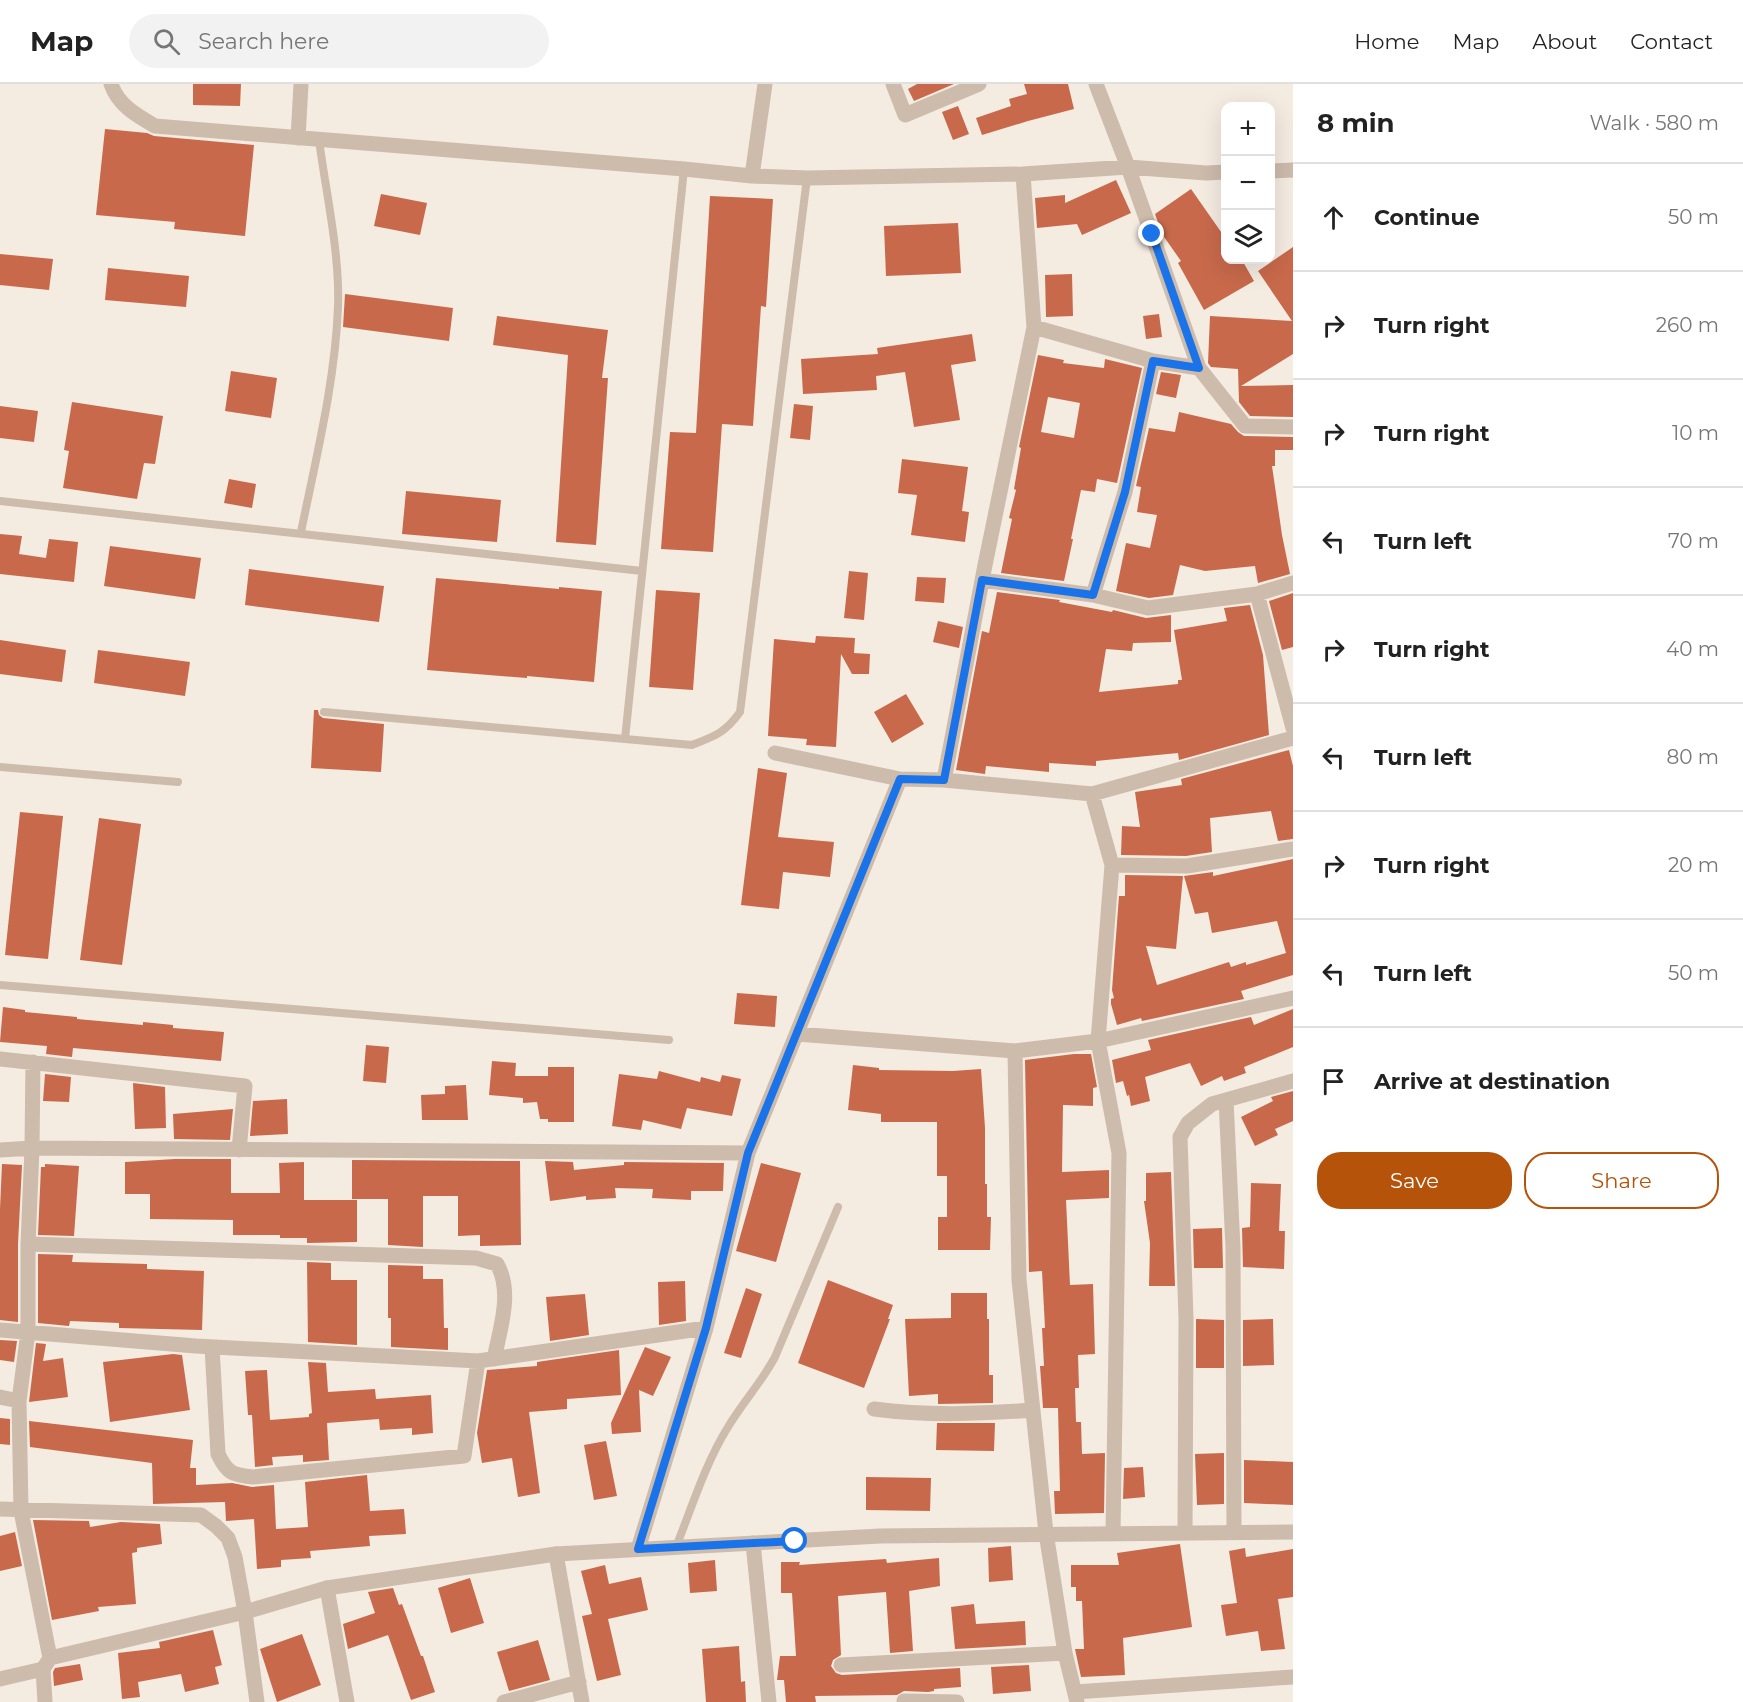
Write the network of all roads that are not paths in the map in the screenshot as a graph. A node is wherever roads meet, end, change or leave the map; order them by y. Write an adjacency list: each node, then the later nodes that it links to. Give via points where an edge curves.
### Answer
1 (111, 84): 7 (street, via 114,94 129,110 155,126)
2 (301, 84): 7 (street)
3 (765, 84): 15 (street)
4 (893, 84): 5 (street, via 905,115)
5 (979, 84)
6 (1096, 84): 9 (street)
7 (298, 138): 8 (street)
8 (319, 140): 10 (street); 22 (lane, via 337,270 338,306 332,378)
9 (1128, 167): 13 (street); 14 (street); 19 (street)
10 (684, 169): 15 (street); 23 (lane)
11 (1293, 170): 12 (street)
12 (1275, 171)
13 (1221, 172)
14 (1023, 174): 16 (street); 17 (street)
15 (752, 176): 16 (street)
16 (807, 178): 31 (lane, via 740,712 716,736 692,745)
17 (1034, 327): 18 (street); 24 (street)
18 (1153, 361): 19 (street); 27 (street, via 1125,492)
19 (1199, 368): 20 (street, via 1245,426)
20 (1293, 427)
21 (0, 501): 22 (lane)
22 (301, 532): 23 (lane)
23 (642, 571): 31 (lane)
24 (982, 580): 27 (street); 35 (street)
25 (1293, 583): 26 (street)
26 (1257, 594): 27 (street, via 1148,608); 29 (street)
27 (1093, 595)
28 (324, 712): 31 (lane)
29 (1293, 729)
30 (1293, 738): 37 (street)
31 (625, 739)
32 (775, 753): 34 (street)
33 (0, 767): 36 (lane)
34 (900, 779): 35 (street); 42 (street)
35 (944, 780): 37 (street)
36 (178, 782)
37 (1092, 794): 39 (street)
38 (1293, 849): 39 (street, via 1187,867)
39 (1112, 866): 44 (street)
40 (0, 985): 43 (lane)
41 (1293, 998): 44 (street)
42 (797, 1034): 45 (street); 53 (street)
43 (669, 1040)
44 (1098, 1041): 45 (street); 72 (street, via 1119,1153)
45 (1015, 1051): 65 (street, via 1019,1280)
46 (0, 1059): 47 (street)
47 (33, 1062): 50 (street); 52 (street, via 245,1086)
48 (1293, 1081): 49 (street)
49 (1226, 1100): 68 (street, via 1212,1104 1188,1123 1180,1137 1186,1319); 69 (street, via 1233,1248)
50 (32, 1148): 51 (street); 52 (street); 55 (street)
51 (0, 1150)
52 (239, 1150): 53 (street)
53 (748, 1153): 56 (street)
54 (838, 1207): 74 (lane, via 775,1357 728,1427)
55 (28, 1244): 58 (street); 60 (street, via 476,1258 497,1264 503,1274 505,1297)
56 (706, 1328): 60 (street); 75 (street)
57 (0, 1330): 58 (street)
58 (28, 1332): 59 (street); 63 (street)
59 (212, 1347): 61 (street); 61 (street, via 218,1454 236,1476 464,1456)
60 (494, 1359): 61 (street)
61 (478, 1361)
62 (0, 1397): 63 (street)
63 (19, 1401): 67 (street)
64 (874, 1409): 65 (street, via 966,1415)
65 (1033, 1410): 71 (street)
66 (0, 1509): 67 (street)
67 (21, 1511): 78 (street, via 201,1515 228,1538); 80 (street)
68 (1185, 1532): 69 (street); 72 (street)
69 (1234, 1532): 70 (street)
70 (1293, 1532)
71 (1046, 1533): 72 (street); 73 (street); 79 (street)
72 (1113, 1533)
73 (753, 1543): 74 (street); 92 (street)
74 (676, 1547): 75 (street)
75 (638, 1549): 76 (street)
76 (556, 1554): 77 (street); 84 (street)
77 (327, 1588): 78 (street); 89 (street)
78 (245, 1612): 80 (street); 88 (street)
79 (1065, 1653): 81 (street); 85 (street)
80 (47, 1664): 83 (street); 87 (street)
81 (841, 1665)
82 (1293, 1677): 85 (street)
83 (0, 1679)
84 (579, 1682): 90 (street); 91 (street)
85 (1076, 1697)
86 (904, 1701): 93 (street)
87 (45, 1702)
88 (257, 1702)
89 (347, 1702)
90 (504, 1702)
91 (582, 1702)
92 (769, 1702)
93 (957, 1702)

